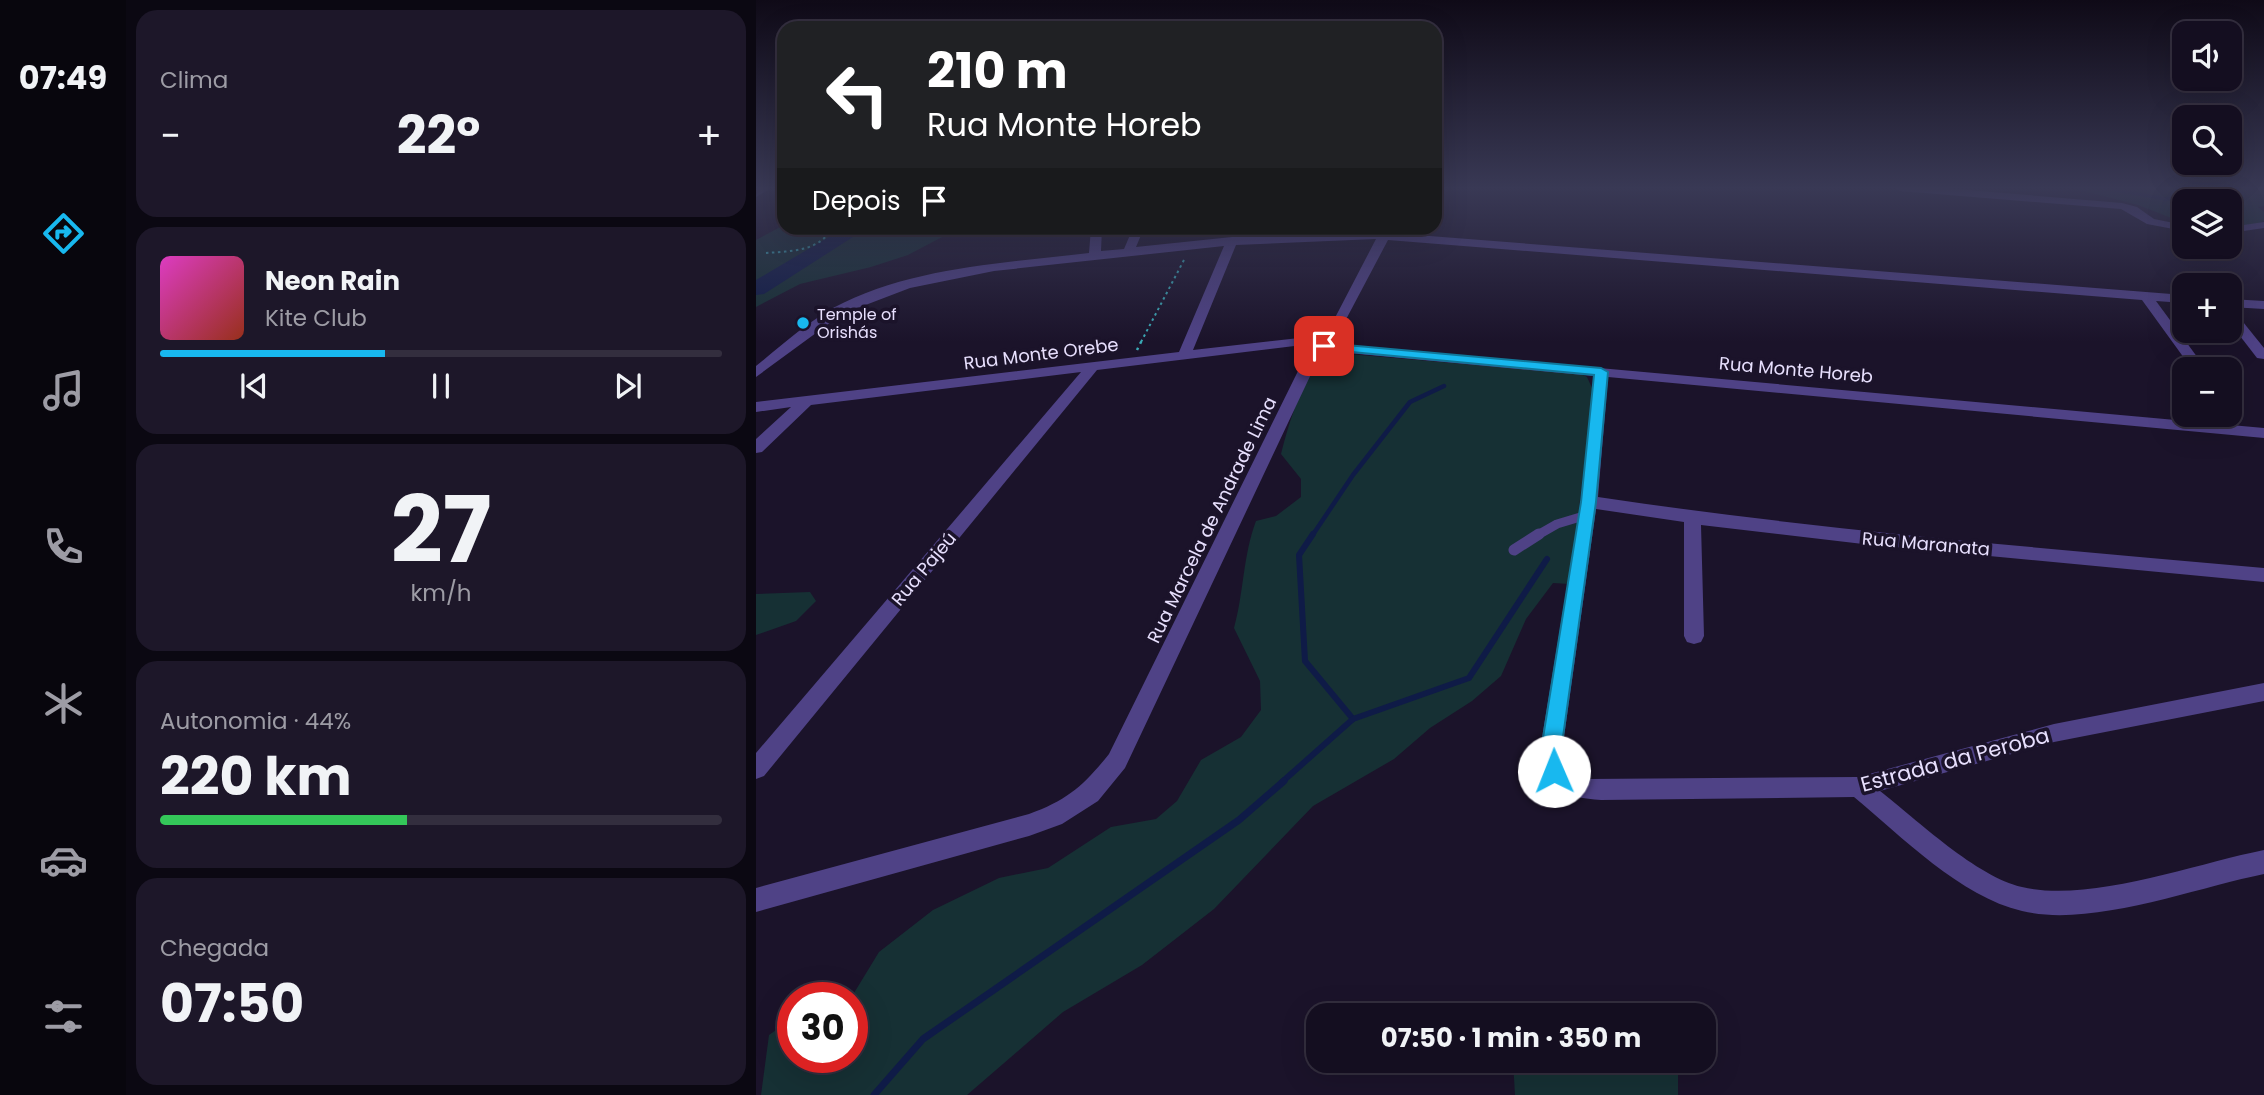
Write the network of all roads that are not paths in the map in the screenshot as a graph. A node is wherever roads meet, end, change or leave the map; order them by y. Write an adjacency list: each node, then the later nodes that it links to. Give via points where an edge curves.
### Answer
1 (1095, 239): 8 (street)
2 (1134, 239): 7 (street)
3 (1266, 239): 6 (street)
4 (1382, 239): 14 (street, Rua Marcela de Andrade Lima)
5 (1470, 239): 9 (street)
6 (1232, 241): 7 (street, via 1173,242); 16 (street)
7 (1129, 251): 8 (street)
8 (1094, 256): 20 (street, via 953,276 868,298 818,323)
9 (2146, 296): 10 (street); 17 (street)
10 (2172, 298)
11 (2242, 304): 12 (street)
12 (2264, 305)
13 (2242, 330): 15 (street)
14 (1328, 342): 16 (street, Rua Monte Orebe); 19 (street, Rua Monte Horeb); 36 (street, Rua Marcela de Andrade Lima, via 1306,369 1117,761 1090,794 1029,825)
15 (2262, 355)
16 (1184, 356): 18 (street, Rua Monte Orebe)
17 (2190, 357)
18 (1092, 368): 21 (street, Rua Monte Orebe); 33 (street, Rua Pajeú)
19 (1601, 372): 24 (street, Rua Monte Horeb); 27 (street)
20 (756, 373)
21 (806, 402): 22 (street, Rua Monte Orebe); 26 (street)
22 (756, 407)
23 (2240, 427): 24 (street)
24 (2243, 431): 25 (street, Rua Monte Horeb)
25 (2264, 433)
26 (756, 448)
27 (1588, 508): 28 (street, Rua Maranata); 29 (lane, via 1549,526); 34 (street, Estrada da Peroba, via 1552,744 1554,771 1560,781 1601,790)
28 (1692, 517): 30 (street, Rua Maranata, via 1863,538); 31 (street)
29 (1514, 550)
30 (2264, 575)
31 (1694, 636)
32 (2264, 692): 34 (street, Estrada da Peroba, via 2054,733)
33 (756, 769)
34 (1858, 787): 35 (street, via 1988,885 2022,899 2074,902)
35 (2264, 862)
36 (756, 900)

